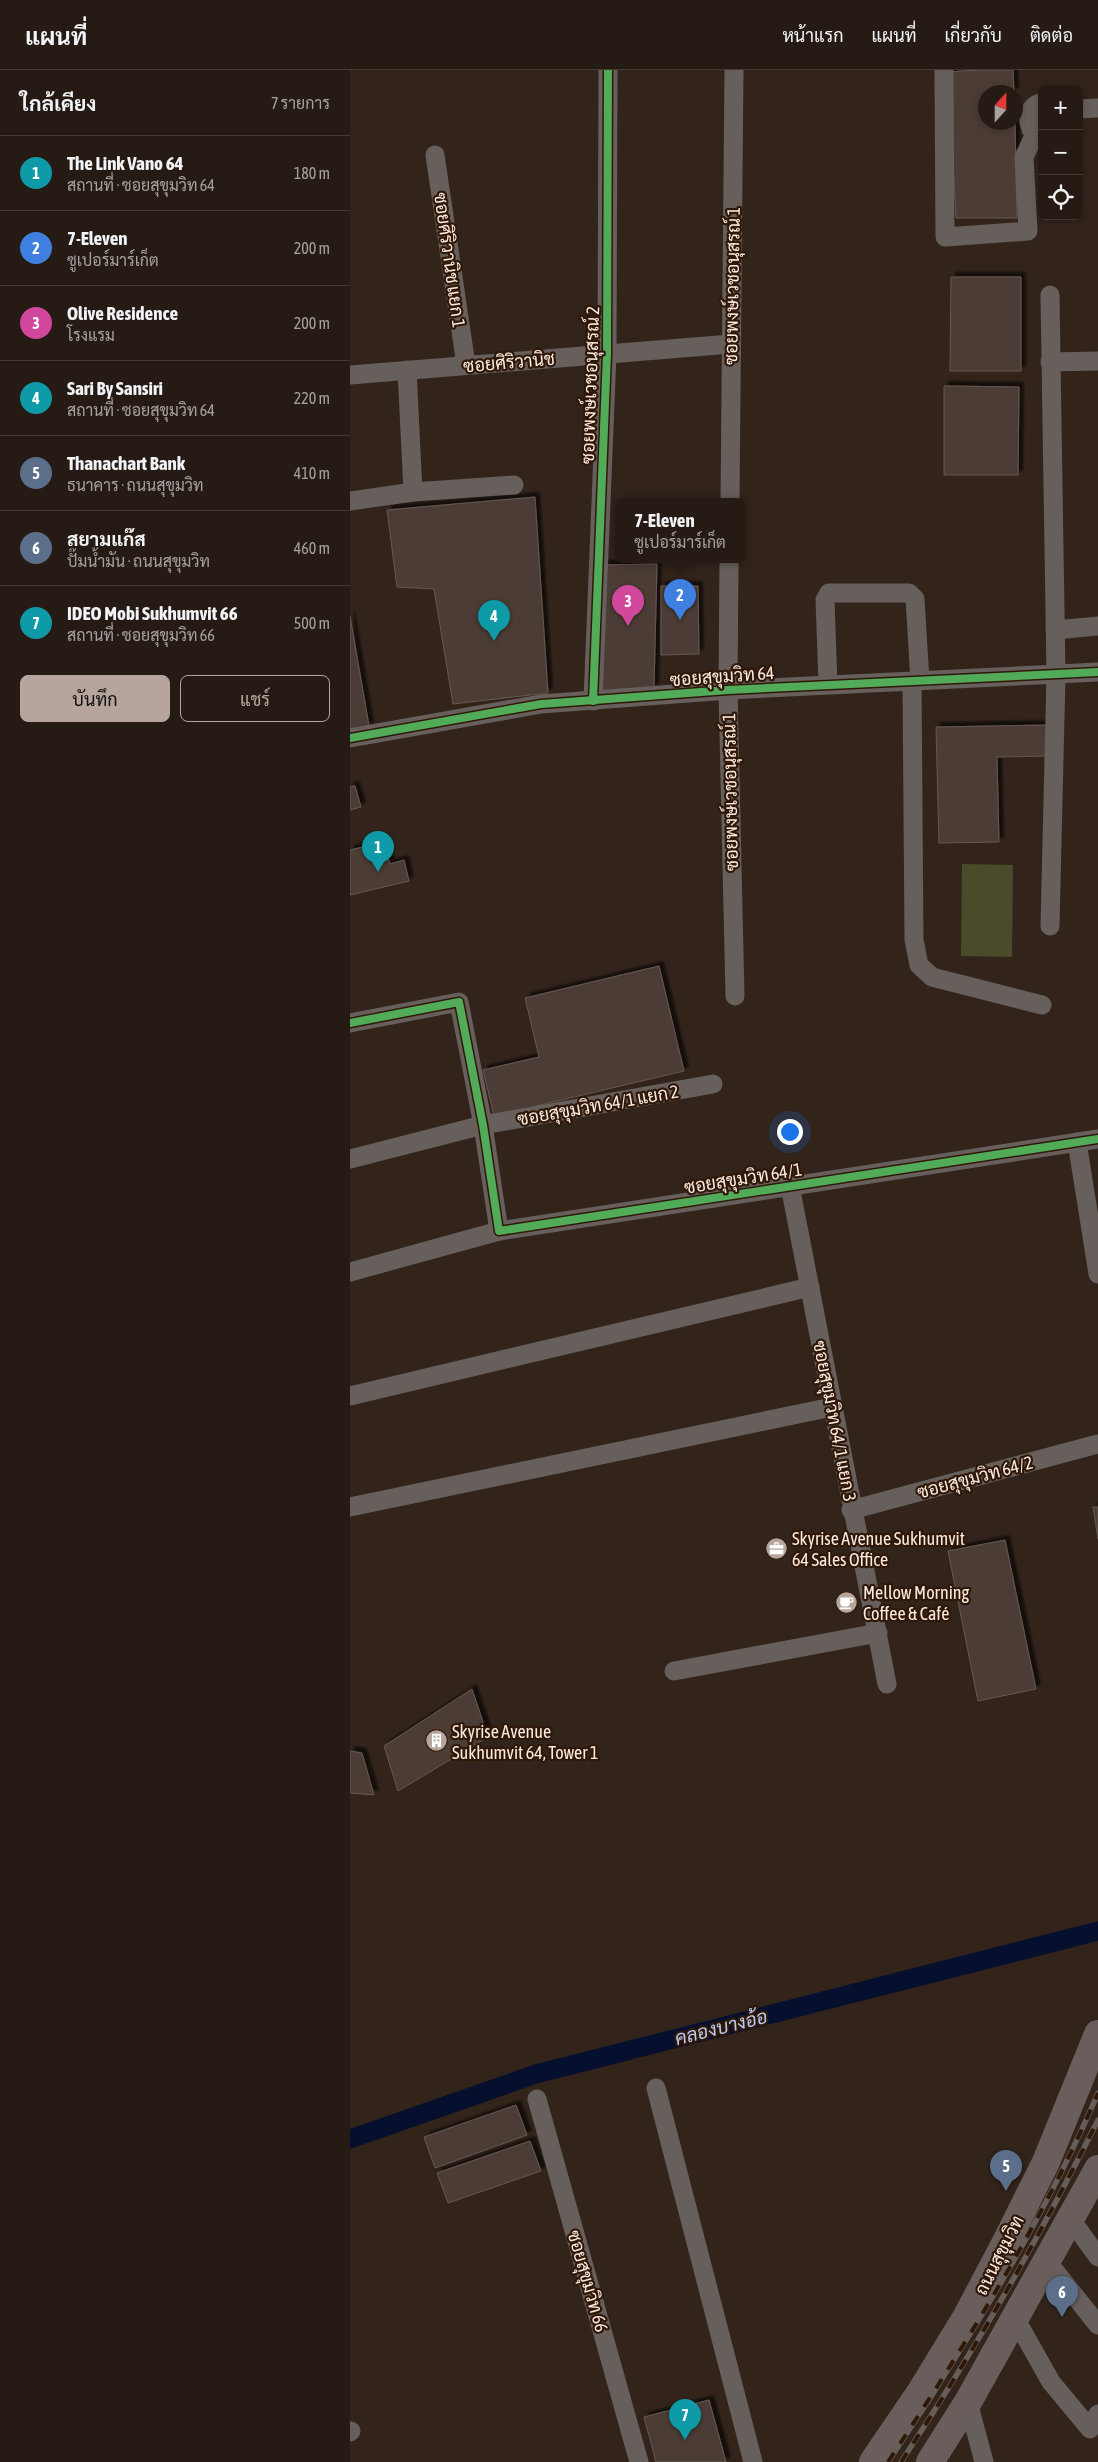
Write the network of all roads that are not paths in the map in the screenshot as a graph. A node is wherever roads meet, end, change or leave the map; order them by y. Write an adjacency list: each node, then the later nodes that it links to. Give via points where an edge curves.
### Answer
1 (608, 70): 11 (street, ซอยพงษ์เวชอนุสรณ์ 2)
2 (734, 70): 10 (street, ซอยพงษ์เวชอนุสรณ์ 1)
3 (944, 70): 7 (street, via 945,237 1028,231 1024,157)
4 (1038, 104): 7 (street, via 1028,117 1031,129)
5 (1098, 108): 6 (street)
6 (1083, 109)
7 (1038, 135)
8 (435, 155): 14 (street, ซอยศิริวานิช แยก 1)
9 (1050, 295): 12 (street)
10 (731, 344): 11 (street, ซอยศิริวานิช); 19 (street, ซอยพงษ์เวชอนุสรณ์ 1)
11 (607, 354): 14 (street, ซอยศิริวานิช); 29 (street, ซอยพงษ์เวชอนุสรณ์ 2)
12 (1050, 362): 13 (street); 23 (street)
13 (1098, 362)
14 (466, 365): 15 (street, ซอยศิริวานิช)
15 (407, 370): 16 (street, ซอยศิริวานิช); 18 (street)
16 (350, 375)
17 (514, 485): 18 (street)
18 (413, 492): 20 (street)
19 (730, 498)
20 (350, 501)
21 (729, 563): 28 (street, ซอยพงษ์เวชอนุสรณ์ 1)
22 (1098, 626): 23 (street)
23 (1055, 630): 25 (street)
24 (1098, 672): 25 (street, ซอยสุขุมวิท 64)
25 (1056, 675): 26 (street, ซอยสุขุมวิท 64); 31 (street)
26 (916, 681): 27 (street, ซอยสุขุมวิท 64); 27 (street, via 915,599 909,593 829,593 825,600); 33 (street, via 914,940 919,965 932,977)
27 (828, 685): 28 (street, ซอยสุขุมวิท 64)
28 (728, 690): 29 (street, ซอยสุขุมวิท 64); 32 (street, ซอยพงษ์เวชอนุสรณ์ 1)
29 (593, 701): 30 (street, ซอยสุขุมวิท 64, via 541,704)
30 (350, 738)
31 (1050, 926)
32 (734, 996)
33 (1042, 1005)
34 (350, 1023): 36 (street, via 459,1002)
35 (713, 1084): 36 (street, ซอยสุขุมวิท 64/1 แยก 2)
36 (483, 1125): 39 (street); 41 (street)
37 (1098, 1139): 38 (street, ซอยสุขุมวิท 64/1)
38 (1077, 1142): 40 (street, ซอยสุขุมวิท 64/1); 43 (street)
39 (350, 1159)
40 (790, 1186): 41 (street, ซอยสุขุมวิท 64/1); 44 (street, ซอยสุขุมวิท 64/1 แยก 3)
41 (498, 1231): 42 (street, ซอยสุขุมวิท 64/1)
42 (350, 1272)
43 (1098, 1274)
44 (810, 1287): 45 (street); 46 (street, ซอยสุขุมวิท 64/1 แยก 3)
45 (350, 1396)
46 (832, 1407): 48 (street); 49 (street, ซอยสุขุมวิท 64/1 แยก 3)
47 (1098, 1444): 49 (street, ซอยสุขุมวิท 64/2)
48 (350, 1508)
49 (851, 1510): 50 (street, ซอยสุขุมวิท 64/1 แยก 3)
50 (878, 1634): 51 (street); 52 (street, ซอยสุขุมวิท 64/1 แยก 3)
51 (674, 1671)
52 (887, 1684)
53 (1098, 2034): 66 (main road, ถนนสุขุมวิท, via 1046,2162 1006,2242 967,2316)
54 (656, 2088): 65 (street)
55 (537, 2099): 64 (street, ซอยสุขุมวิท 66)
56 (1098, 2169): 57 (main road)
57 (1070, 2218): 58 (street); 59 (main road)
58 (1098, 2257)
59 (1046, 2260): 60 (main road); 61 (street)
60 (1015, 2318): 62 (main road); 63 (street, via 1051,2382 1090,2429)
61 (1098, 2325)
62 (968, 2402): 67 (main road); 68 (street)
63 (1098, 2414)
64 (639, 2462)
65 (753, 2462)
66 (873, 2462)
67 (930, 2462)
68 (984, 2462)

